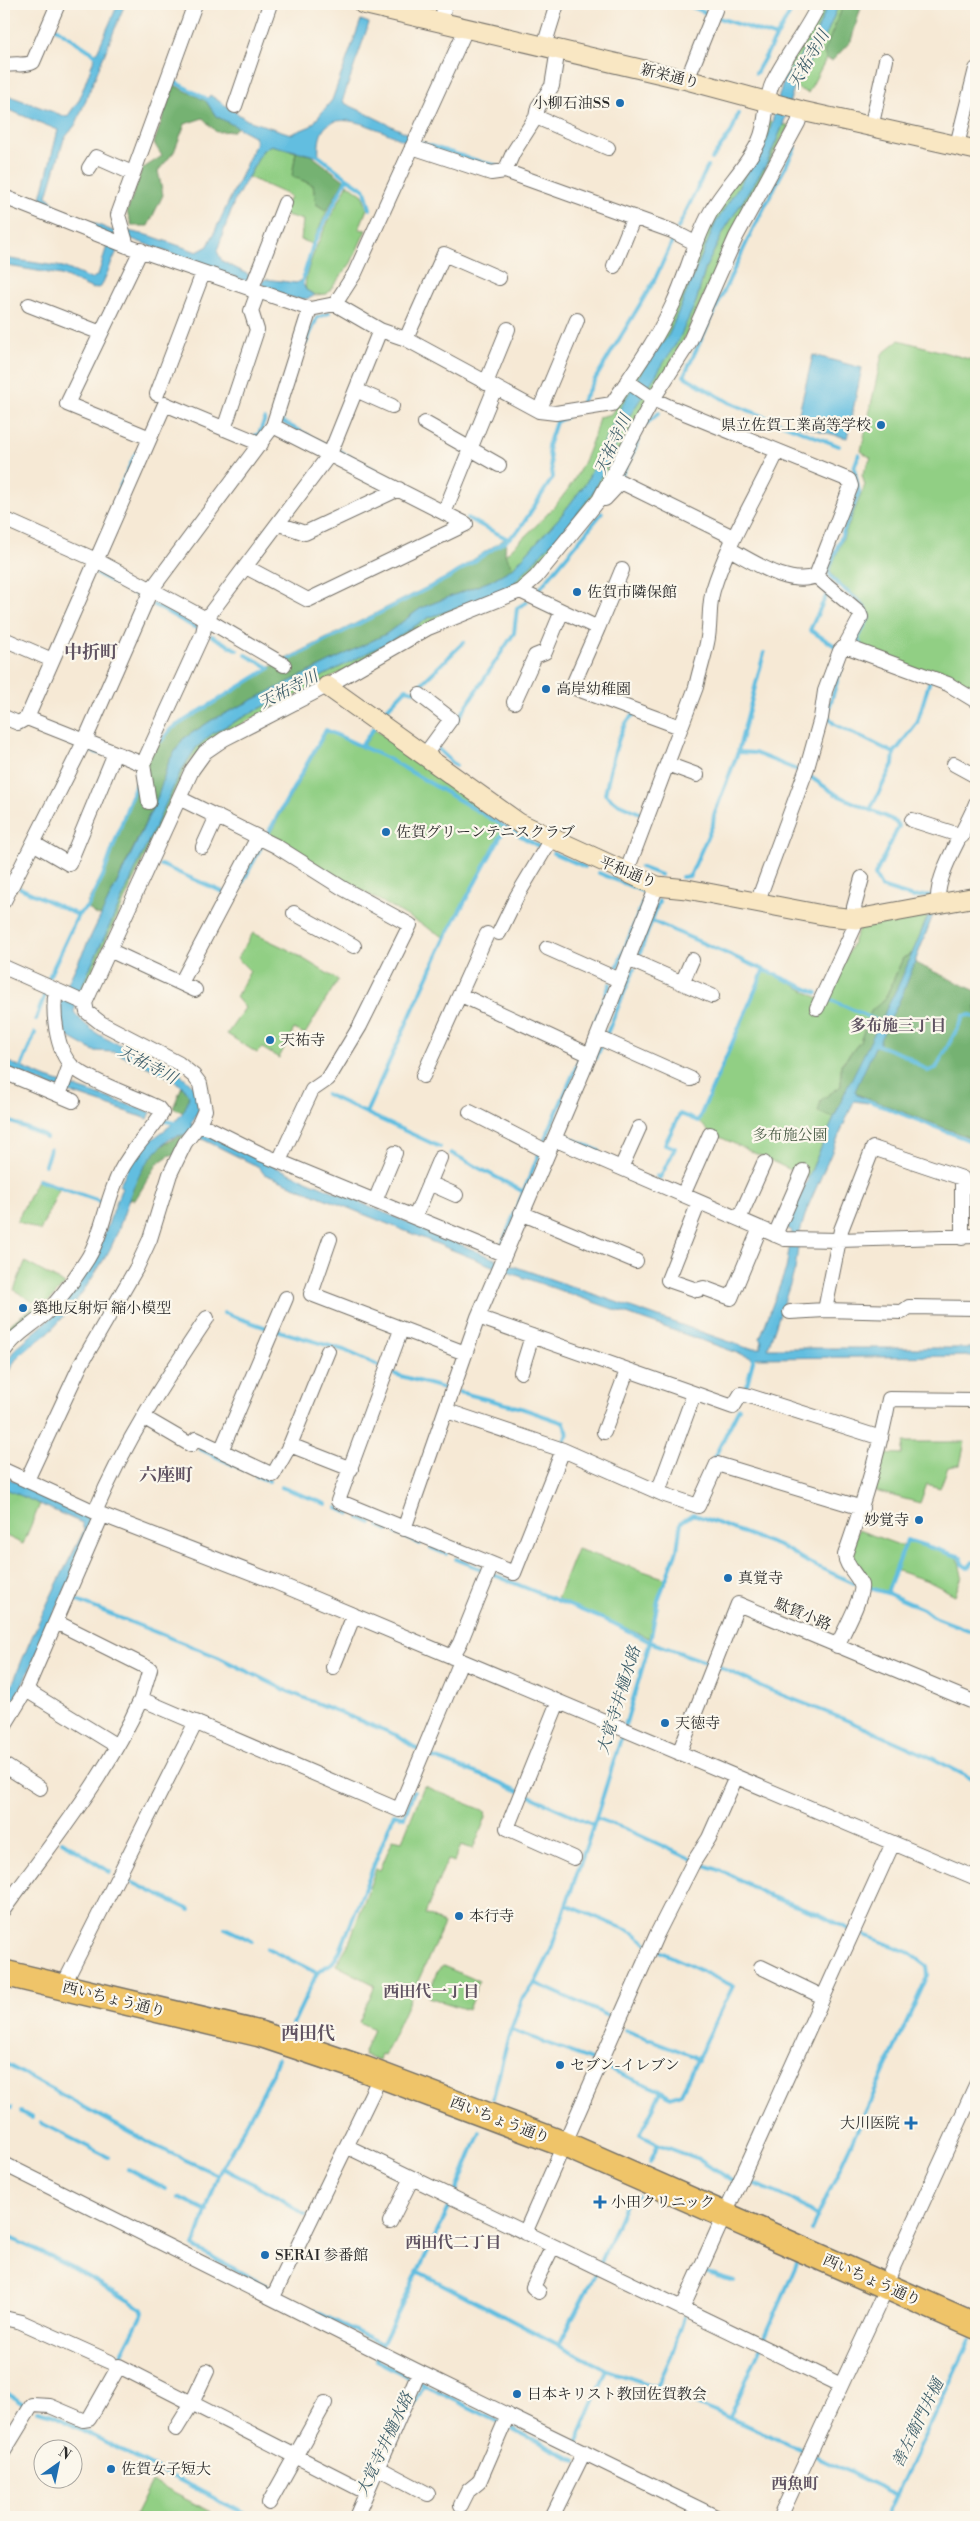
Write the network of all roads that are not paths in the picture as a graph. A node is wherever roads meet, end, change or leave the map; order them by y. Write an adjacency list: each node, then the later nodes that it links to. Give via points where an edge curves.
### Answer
1 (58, 4): 13 (street, via 33,62)
2 (195, 4): 27 (street)
3 (270, 4): 17 (street)
4 (363, 4): 9 (street, 新栄通り)
5 (445, 4): 9 (street)
6 (557, 4): 11 (street)
7 (819, 4): 16 (street, via 776,76)
8 (715, 10): 15 (street)
9 (441, 23): 10 (street, 新栄通り)
10 (466, 29): 11 (street, 新栄通り); 21 (street)
11 (551, 48): 15 (street, 新栄通り); 19 (street, via 552,86 538,107)
12 (886, 60): 20 (street)
13 (4, 66)
14 (976, 69): 22 (street)
15 (687, 80): 16 (street, 新栄通り)
16 (767, 100): 18 (street, 新栄通り); 31 (street, via 767,116 759,141 725,189)
17 (235, 106)
18 (802, 111): 20 (street, 新栄通り); 50 (street, via 736,238 689,344)
19 (536, 117): 23 (street); 26 (street)
20 (871, 128): 22 (street, 新栄通り)
21 (415, 141): 26 (street, via 491,172); 38 (street, via 355,273)
22 (957, 145): 24 (street, 新栄通り)
23 (608, 148)
24 (976, 150)
25 (89, 168): 27 (street, via 96,157)
26 (505, 171): 30 (street)
27 (132, 173): 32 (street, via 118,215)
28 (4, 197): 32 (street)
29 (285, 204): 37 (street, via 257,275)
30 (634, 217): 31 (street); 34 (street)
31 (695, 243): 46 (street, via 673,305)
32 (127, 246): 33 (street)
33 (141, 250): 35 (street); 44 (street)
34 (614, 266)
35 (203, 273): 37 (street); 49 (street)
36 (499, 278): 45 (street, via 444,254)
37 (254, 291): 40 (street); 55 (street, via 252,312 257,330)
38 (335, 304): 40 (street); 42 (street)
39 (29, 305): 44 (street)
40 (310, 309): 54 (street)
41 (577, 320): 52 (street)
42 (380, 330): 45 (street); 48 (street)
43 (508, 330): 47 (street)
44 (101, 333): 56 (street, via 67,404)
45 (406, 339): 47 (street)
46 (627, 381): 50 (street); 52 (street, via 612,404 556,413)
47 (490, 386): 52 (street); 58 (street)
48 (356, 390): 51 (street); 60 (street)
49 (157, 394)
50 (653, 399): 59 (street); 63 (street)
51 (392, 406)
52 (539, 411)
53 (425, 423): 58 (street)
54 (273, 426): 57 (street); 60 (street)
55 (224, 429): 56 (street, via 164,404); 57 (street)
56 (150, 438): 68 (street)
57 (261, 444): 72 (street)
58 (470, 449): 61 (street); 64 (street)
59 (777, 452): 67 (street); 71 (street, via 849,480 851,486)
60 (330, 454): 62 (street); 66 (street)
61 (500, 466)
62 (399, 489): 64 (street); 66 (street, via 305,532)
63 (599, 500): 67 (street, via 606,499 621,482); 73 (street, via 536,577)
64 (444, 513): 69 (street, via 466,524 308,600)
65 (4, 519): 68 (street)
66 (279, 524): 69 (street)
67 (731, 543): 71 (street, via 779,575 807,579); 87 (street, via 712,592 707,643 696,687)
68 (96, 560): 72 (street); 79 (street)
69 (246, 568): 75 (street)
70 (622, 570): 76 (street)
71 (816, 576): 78 (street, via 861,617)
72 (151, 590): 75 (street); 88 (street)
73 (520, 591): 74 (street); 81 (street, via 428,628)
74 (562, 611): 76 (street); 84 (street, via 545,652 535,656)
75 (206, 619): 80 (street); 91 (street, via 203,633)
76 (598, 628): 87 (street, via 572,688)
77 (4, 639): 79 (street)
78 (845, 646): 83 (street, via 931,678); 111 (street, via 825,691 806,772)
79 (52, 660): 86 (street)
80 (284, 665)
81 (327, 686): 90 (street, 平和通り); 96 (street, via 205,752)
82 (420, 695): 90 (street, via 451,719)
83 (976, 701)
84 (514, 702)
85 (4, 717): 86 (street, via 18,722)
86 (27, 718): 88 (street)
87 (680, 727): 92 (street)
88 (85, 740): 89 (street); 104 (street)
89 (115, 752): 91 (street); 104 (street, via 70,864)
90 (424, 756): 103 (street, 平和通り, via 519,823)
91 (143, 764): 97 (street)
92 (667, 764): 94 (street); 106 (street)
93 (954, 764): 95 (street)
94 (697, 775)
95 (976, 776)
96 (179, 798): 99 (street); 117 (street)
97 (149, 802)
98 (976, 806): 101 (street)
99 (217, 816): 102 (street); 105 (street)
100 (912, 820): 101 (street)
101 (962, 836): 112 (street, via 946,866 937,892)
102 (258, 837): 122 (street); 145 (street, via 410,925 360,1026 328,1079 312,1090)
103 (551, 839): 106 (street, 平和通り); 126 (street, via 493,934)
104 (33, 843): 110 (street)
105 (203, 847)
106 (626, 873): 108 (street, 平和通り)
107 (862, 878): 114 (street, via 854,907)
108 (657, 886): 111 (street, 平和通り); 118 (street)
109 (976, 897): 112 (street, 平和通り)
110 (4, 902)
111 (757, 903): 114 (street, 平和通り)
112 (938, 904): 114 (street, 平和通り)
113 (294, 913): 115 (street)
114 (857, 919): 129 (street)
115 (354, 946)
116 (546, 948): 121 (street)
117 (109, 950): 122 (street); 128 (street)
118 (628, 959): 121 (street); 123 (street)
119 (692, 960): 123 (street)
120 (4, 967): 125 (street)
121 (620, 980): 130 (street)
122 (181, 983): 124 (street)
123 (682, 983): 127 (street)
124 (195, 990)
125 (58, 991): 128 (street); 132 (street, via 54,1017)
126 (461, 995): 131 (street); 134 (street)
127 (712, 996)
128 (85, 1003): 140 (street, via 87,1012 101,1023 178,1063 194,1076 200,1084 205,1110)
129 (817, 1008)
130 (597, 1037): 131 (street); 135 (street)
131 (590, 1055): 142 (street)
132 (70, 1065): 136 (street); 172 (street, via 158,1108 162,1113 119,1173 97,1241 88,1258 47,1312)
133 (4, 1072): 136 (street)
134 (423, 1076)
135 (691, 1079)
136 (59, 1095): 137 (street)
137 (73, 1101)
138 (470, 1112): 142 (street)
139 (639, 1128): 147 (street)
140 (195, 1130): 145 (street, via 209,1128); 188 (street, via 170,1174 147,1246 77,1372)
141 (710, 1134): 151 (street)
142 (551, 1145): 147 (street); 154 (street)
143 (395, 1153): 152 (street)
144 (440, 1158): 149 (street)
145 (279, 1161): 152 (street)
146 (764, 1164): 156 (street)
147 (621, 1168): 151 (street)
148 (803, 1171): 158 (street)
149 (430, 1183): 150 (street); 155 (street)
150 (456, 1195)
151 (683, 1195): 153 (street)
152 (375, 1201): 155 (street)
153 (699, 1202): 156 (street); 157 (street, via 668,1280 730,1298)
154 (521, 1213): 162 (street); 163 (street)
155 (415, 1217): 162 (street)
156 (739, 1219): 157 (street)
157 (760, 1228): 158 (street)
158 (780, 1237): 161 (street)
159 (969, 1237): 161 (street); 161 (street, via 962,1178 873,1148)
160 (330, 1239): 170 (street, via 311,1294)
161 (839, 1240): 166 (street)
162 (501, 1261): 168 (street)
163 (636, 1261)
164 (286, 1298): 185 (street)
165 (976, 1308): 166 (street, via 909,1307 902,1312)
166 (825, 1310): 167 (street)
167 (790, 1312)
168 (478, 1317): 171 (street); 174 (street)
169 (207, 1318): 180 (street)
170 (402, 1330): 174 (street); 186 (street)
171 (532, 1336): 175 (street); 176 (street)
172 (4, 1351)
173 (328, 1351): 183 (street)
174 (465, 1353): 179 (street)
175 (627, 1370): 177 (street); 181 (street)
176 (521, 1372)
177 (694, 1394): 182 (street, via 733,1407 744,1395); 189 (street)
178 (976, 1400): 182 (street, via 888,1399)
179 (447, 1412): 184 (street); 192 (street)
180 (143, 1418): 185 (street, via 191,1445 196,1439); 191 (street, via 115,1465)
181 (604, 1432)
182 (881, 1438): 190 (street)
183 (290, 1445): 185 (street, via 272,1475); 186 (street)
184 (564, 1450): 189 (street); 193 (street, via 514,1573)
185 (221, 1451)
186 (350, 1469): 192 (street, via 338,1501)
187 (4, 1470): 188 (street)
188 (27, 1480): 191 (street)
189 (658, 1492): 190 (street, via 693,1504 717,1464)
190 (862, 1508): 196 (street, via 845,1555 845,1561 861,1585)
191 (99, 1513): 194 (street); 195 (street)
192 (404, 1529): 193 (street)
193 (492, 1564): 197 (street, via 460,1643)
194 (354, 1615): 197 (street); 198 (street)
195 (56, 1622): 199 (street); 200 (street, via 150,1669)
196 (837, 1646): 202 (street, 駄賃小路); 206 (street, 駄賃小路, via 738,1604)
197 (457, 1659): 201 (street); 203 (street, via 399,1810)
198 (333, 1667)
199 (26, 1690): 204 (street); 205 (street)
200 (142, 1698): 203 (street); 205 (street)
201 (558, 1702): 206 (street); 211 (street, via 508,1828)
202 (976, 1703)
203 (196, 1722): 216 (street)
204 (4, 1726)
205 (117, 1746): 213 (street, via 58,1836)
206 (679, 1753): 208 (street)
207 (4, 1765): 209 (street)
208 (736, 1777): 210 (street); 220 (street, via 657,1934)
209 (40, 1788)
210 (893, 1843): 212 (street); 217 (street)
211 (574, 1858)
212 (976, 1878)
213 (4, 1909)
214 (760, 1967): 217 (street)
215 (4, 1973): 216 (highway, 西いちょう通り)
216 (63, 1986): 218 (highway, 西いちょう通り, via 260,2034)
217 (823, 1998): 224 (street)
218 (381, 2075): 220 (highway, 西いちょう通り); 221 (street)
219 (976, 2085): 228 (street)
220 (566, 2145): 224 (highway, 西いちょう通り); 226 (street)
221 (348, 2147): 223 (street); 230 (street)
222 (4, 2164): 230 (street)
223 (412, 2178): 225 (street); 226 (street)
224 (724, 2214): 228 (highway, 西いちょう通り); 231 (street)
225 (390, 2222)
226 (525, 2233): 227 (street)
227 (552, 2246): 229 (street, via 533,2287); 231 (street)
228 (885, 2285): 233 (highway, 西いちょう通り); 237 (street)
229 (539, 2292)
230 (276, 2293): 236 (street, via 378,2351)
231 (682, 2309): 237 (street)
232 (4, 2318): 234 (street, via 21,2322)
233 (976, 2326)
234 (110, 2362)
235 (207, 2371): 238 (street)
236 (416, 2378): 240 (street); 245 (street)
237 (841, 2384): 253 (street)
238 (192, 2403): 241 (street); 243 (street, via 119,2366 86,2419 50,2406 30,2408); 244 (street)
239 (325, 2404): 244 (street)
240 (505, 2421): 242 (street); 249 (street, via 479,2482 468,2491)
241 (176, 2429)
242 (580, 2450): 251 (street); 252 (street)
243 (4, 2451)
244 (295, 2456): 246 (street); 248 (street)
245 (382, 2470): 246 (street); 247 (street)
246 (366, 2492): 250 (street)
247 (428, 2494)
248 (270, 2503)
249 (461, 2505)
250 (356, 2517)
251 (552, 2517)
252 (716, 2517)
253 (780, 2517)

